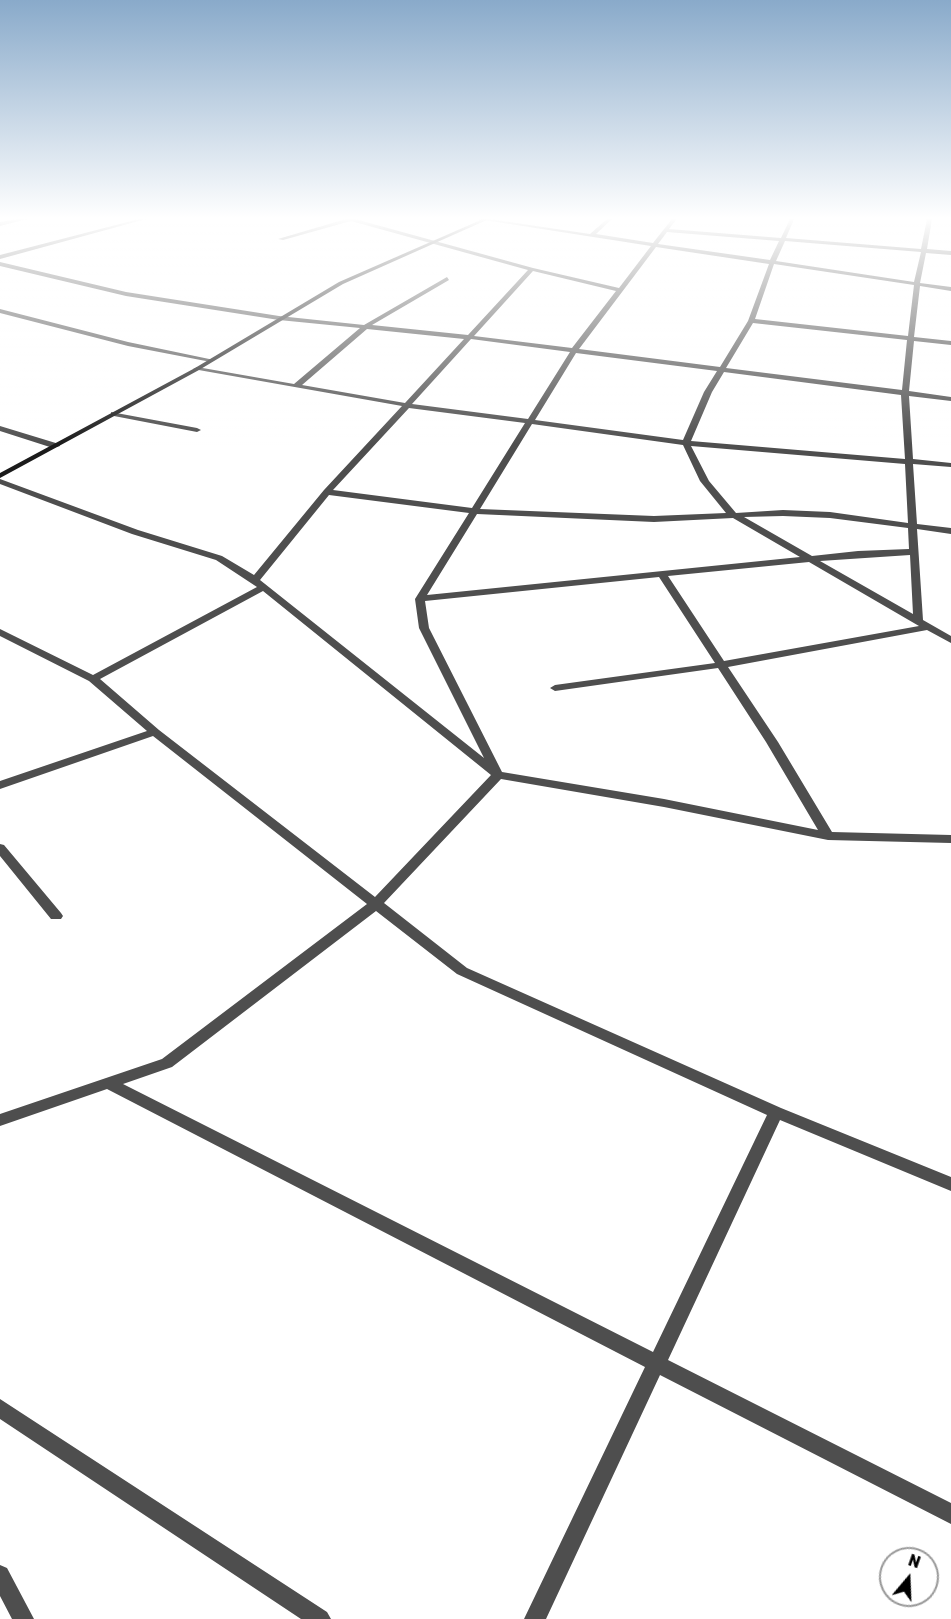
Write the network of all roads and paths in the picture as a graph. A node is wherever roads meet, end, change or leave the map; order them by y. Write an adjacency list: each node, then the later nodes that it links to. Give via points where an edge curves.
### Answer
1 (130, 295): 9 (street)
2 (321, 295): 9 (street)
3 (420, 295): 11 (street)
4 (508, 295): 12 (street)
5 (617, 295): 15 (street)
6 (760, 295): 10 (street)
7 (915, 295): 13 (street)
8 (0, 311): 16 (street, via 128,344)
9 (279, 318): 11 (street); 16 (street)
10 (751, 321): 13 (street); 17 (street)
11 (368, 325): 12 (street); 19 (street)
12 (468, 337): 15 (street); 22 (street)
13 (910, 339): 14 (street); 20 (street)
14 (951, 343)
15 (573, 352): 17 (street); 24 (street)
16 (211, 360): 18 (street)
17 (723, 368): 20 (street); 27 (street, via 696,414)
18 (197, 369): 19 (street); 23 (street)
19 (296, 386): 22 (street)
20 (905, 393): 21 (street); 29 (street)
21 (951, 399)
22 (406, 405): 24 (street); 33 (street)
23 (114, 414): 26 (street); 28 (street)
24 (530, 423): 27 (street); 34 (street)
25 (0, 428): 28 (street)
26 (197, 430)
27 (686, 443): 29 (street); 35 (street, via 698,475)
28 (56, 446): 31 (street)
29 (908, 460): 30 (street); 36 (street)
30 (951, 465)
31 (0, 476)
32 (0, 481): 41 (street, via 219,558)
33 (327, 492): 34 (street); 41 (street)
34 (476, 511): 35 (street, via 592,518); 43 (street)
35 (732, 514): 36 (street, via 830,515); 39 (street)
36 (912, 528): 37 (street); 38 (street)
37 (951, 531)
38 (913, 552): 39 (street); 44 (street)
39 (812, 560): 40 (street); 44 (street)
40 (662, 575): 43 (street); 48 (street)
41 (255, 579): 42 (street)
42 (264, 587): 49 (street); 52 (street)
43 (420, 599): 52 (street, via 424,627)
44 (918, 620): 45 (street)
45 (929, 627): 47 (street); 48 (street)
46 (0, 632): 49 (street)
47 (951, 640)
48 (721, 666): 50 (street); 54 (street)
49 (93, 679): 51 (street)
50 (555, 688)
51 (155, 732): 53 (street); 57 (street)
52 (498, 775): 54 (street); 57 (street)
53 (0, 785)
54 (828, 836): 55 (street)
55 (951, 839)
56 (0, 848): 58 (street)
57 (375, 905): 59 (street, via 167,1063); 60 (street, via 462,971)
58 (56, 916)
59 (108, 1083): 61 (street); 63 (street)
60 (776, 1112): 62 (street); 63 (street)
61 (0, 1120)
62 (951, 1184)
63 (656, 1363): 65 (street); 69 (street)
64 (0, 1408): 68 (street)
65 (951, 1514)
66 (0, 1575): 67 (street)
67 (23, 1619)
68 (320, 1619)
69 (535, 1619)

